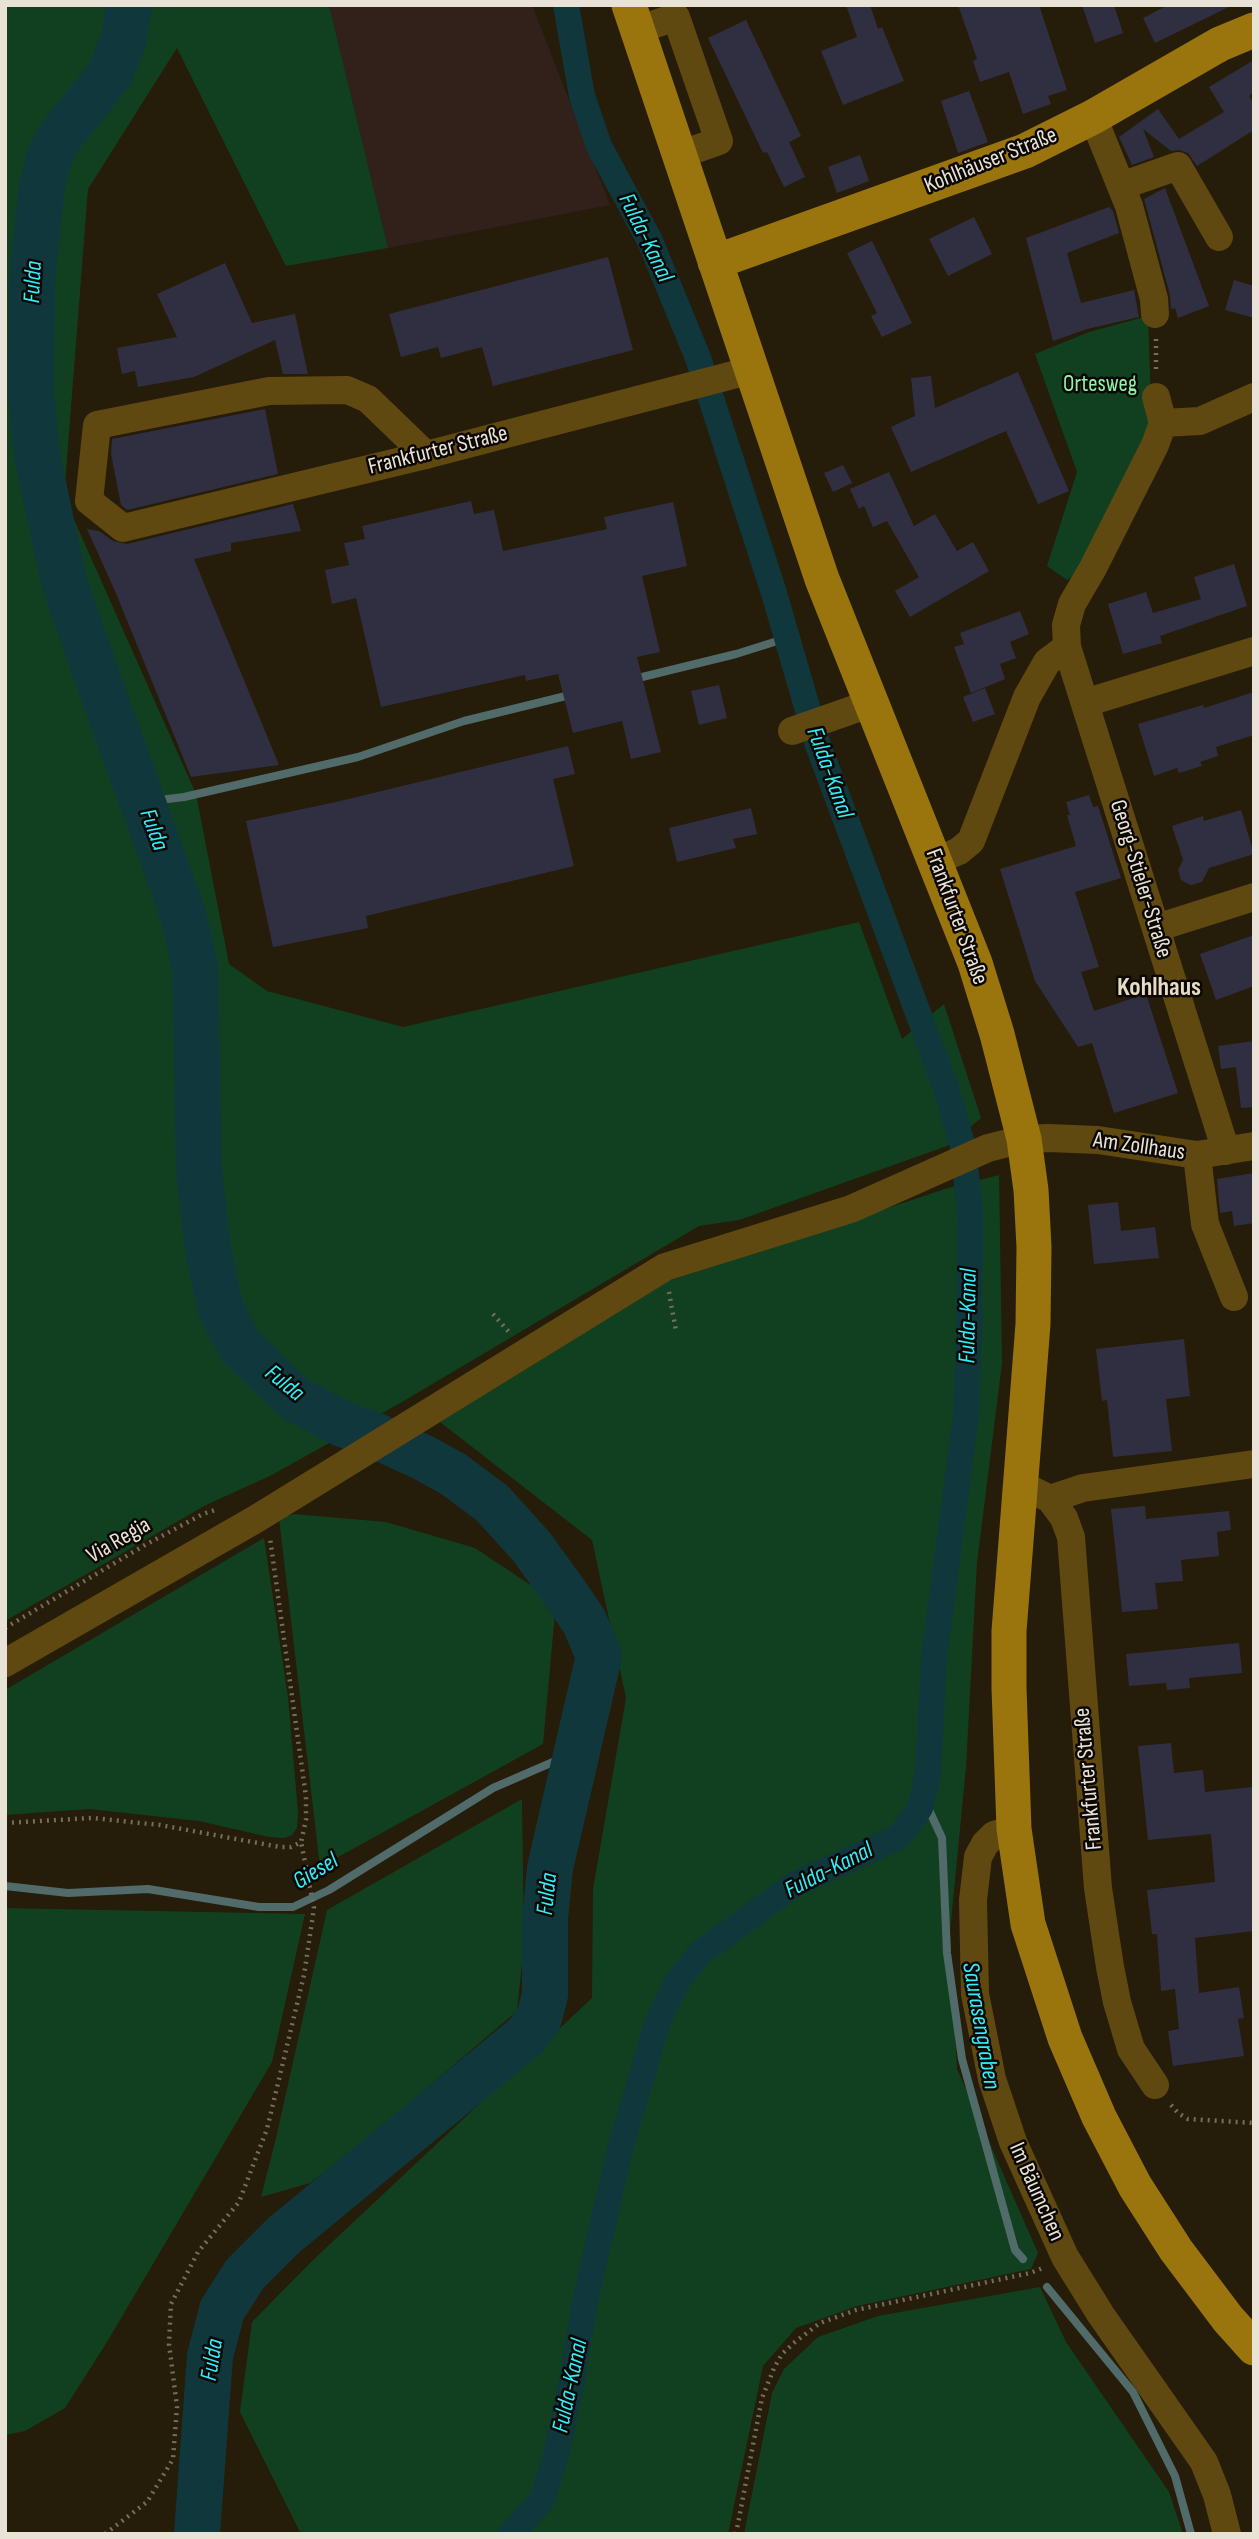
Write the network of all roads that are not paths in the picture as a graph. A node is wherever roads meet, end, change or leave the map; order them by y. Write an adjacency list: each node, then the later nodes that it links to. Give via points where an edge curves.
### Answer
1 (676, 11): 2 (street); 5 (street, via 719,141)
2 (633, 18): 5 (main road, Frankfurter Straße)
3 (1254, 30): 4 (main road, Kohlhäuser Straße, via 1220,44)
4 (1093, 117): 6 (street); 8 (main road, Kohlhäuser Straße, via 986,166)
5 (679, 155): 8 (main road, Frankfurter Straße)
6 (1121, 186): 7 (street, via 1178,166); 9 (street)
7 (1219, 237)
8 (715, 262): 10 (main road, Frankfurter Straße)
9 (1155, 314)
10 (752, 370): 12 (street, Frankfurter Straße); 15 (main road, Frankfurter Straße, via 822,579)
11 (1254, 397): 13 (street, via 1200,421 1159,410 1146,466 1066,618)
12 (426, 456): 12 (street, Frankfurter Straße, via 123,528 89,501 97,425 270,391 348,390 368,399)
13 (1067, 647): 16 (street, Georg-Stieler-Straße); 18 (street, via 1047,662 1027,697 971,841 959,852)
14 (1254, 651): 16 (street)
15 (872, 703): 17 (street); 18 (main road, Frankfurter Straße)
16 (1085, 703): 20 (street, Georg-Stieler-Straße)
17 (792, 731)
18 (936, 861): 21 (main road, Frankfurter Straße, via 979,975)
19 (1254, 897): 20 (street)
20 (1156, 928): 23 (street, Georg-Stieler-Straße)
21 (1024, 1139): 24 (street, Am Zollhaus, via 1098,1140); 27 (main road, Frankfurter Straße, via 1034,1247); 28 (street, Am Zollhaus, via 988,1148 851,1209 665,1267 256,1519)
22 (1254, 1146): 23 (street, Am Zollhaus)
23 (1226, 1151): 24 (street, Am Zollhaus)
24 (1197, 1155): 25 (street, via 1205,1224)
25 (1234, 1297)
26 (1254, 1464): 27 (street)
27 (1036, 1494): 29 (main road, Frankfurter Straße, via 1009,1631); 30 (street, Frankfurter Straße, via 1064,1518 1071,1537 1098,1888 1113,1984 1131,2049)
28 (5, 1662)
29 (1014, 1829): 31 (main road, Frankfurter Straße, via 1021,1888 1039,1961 1099,2117 1176,2250); 32 (street, Im Bäumchen, via 994,1835 978,1857 973,1900 975,1994 1002,2112 1065,2257 1204,2462)
30 (1155, 2085)
31 (1254, 2348)
32 (1227, 2534)

